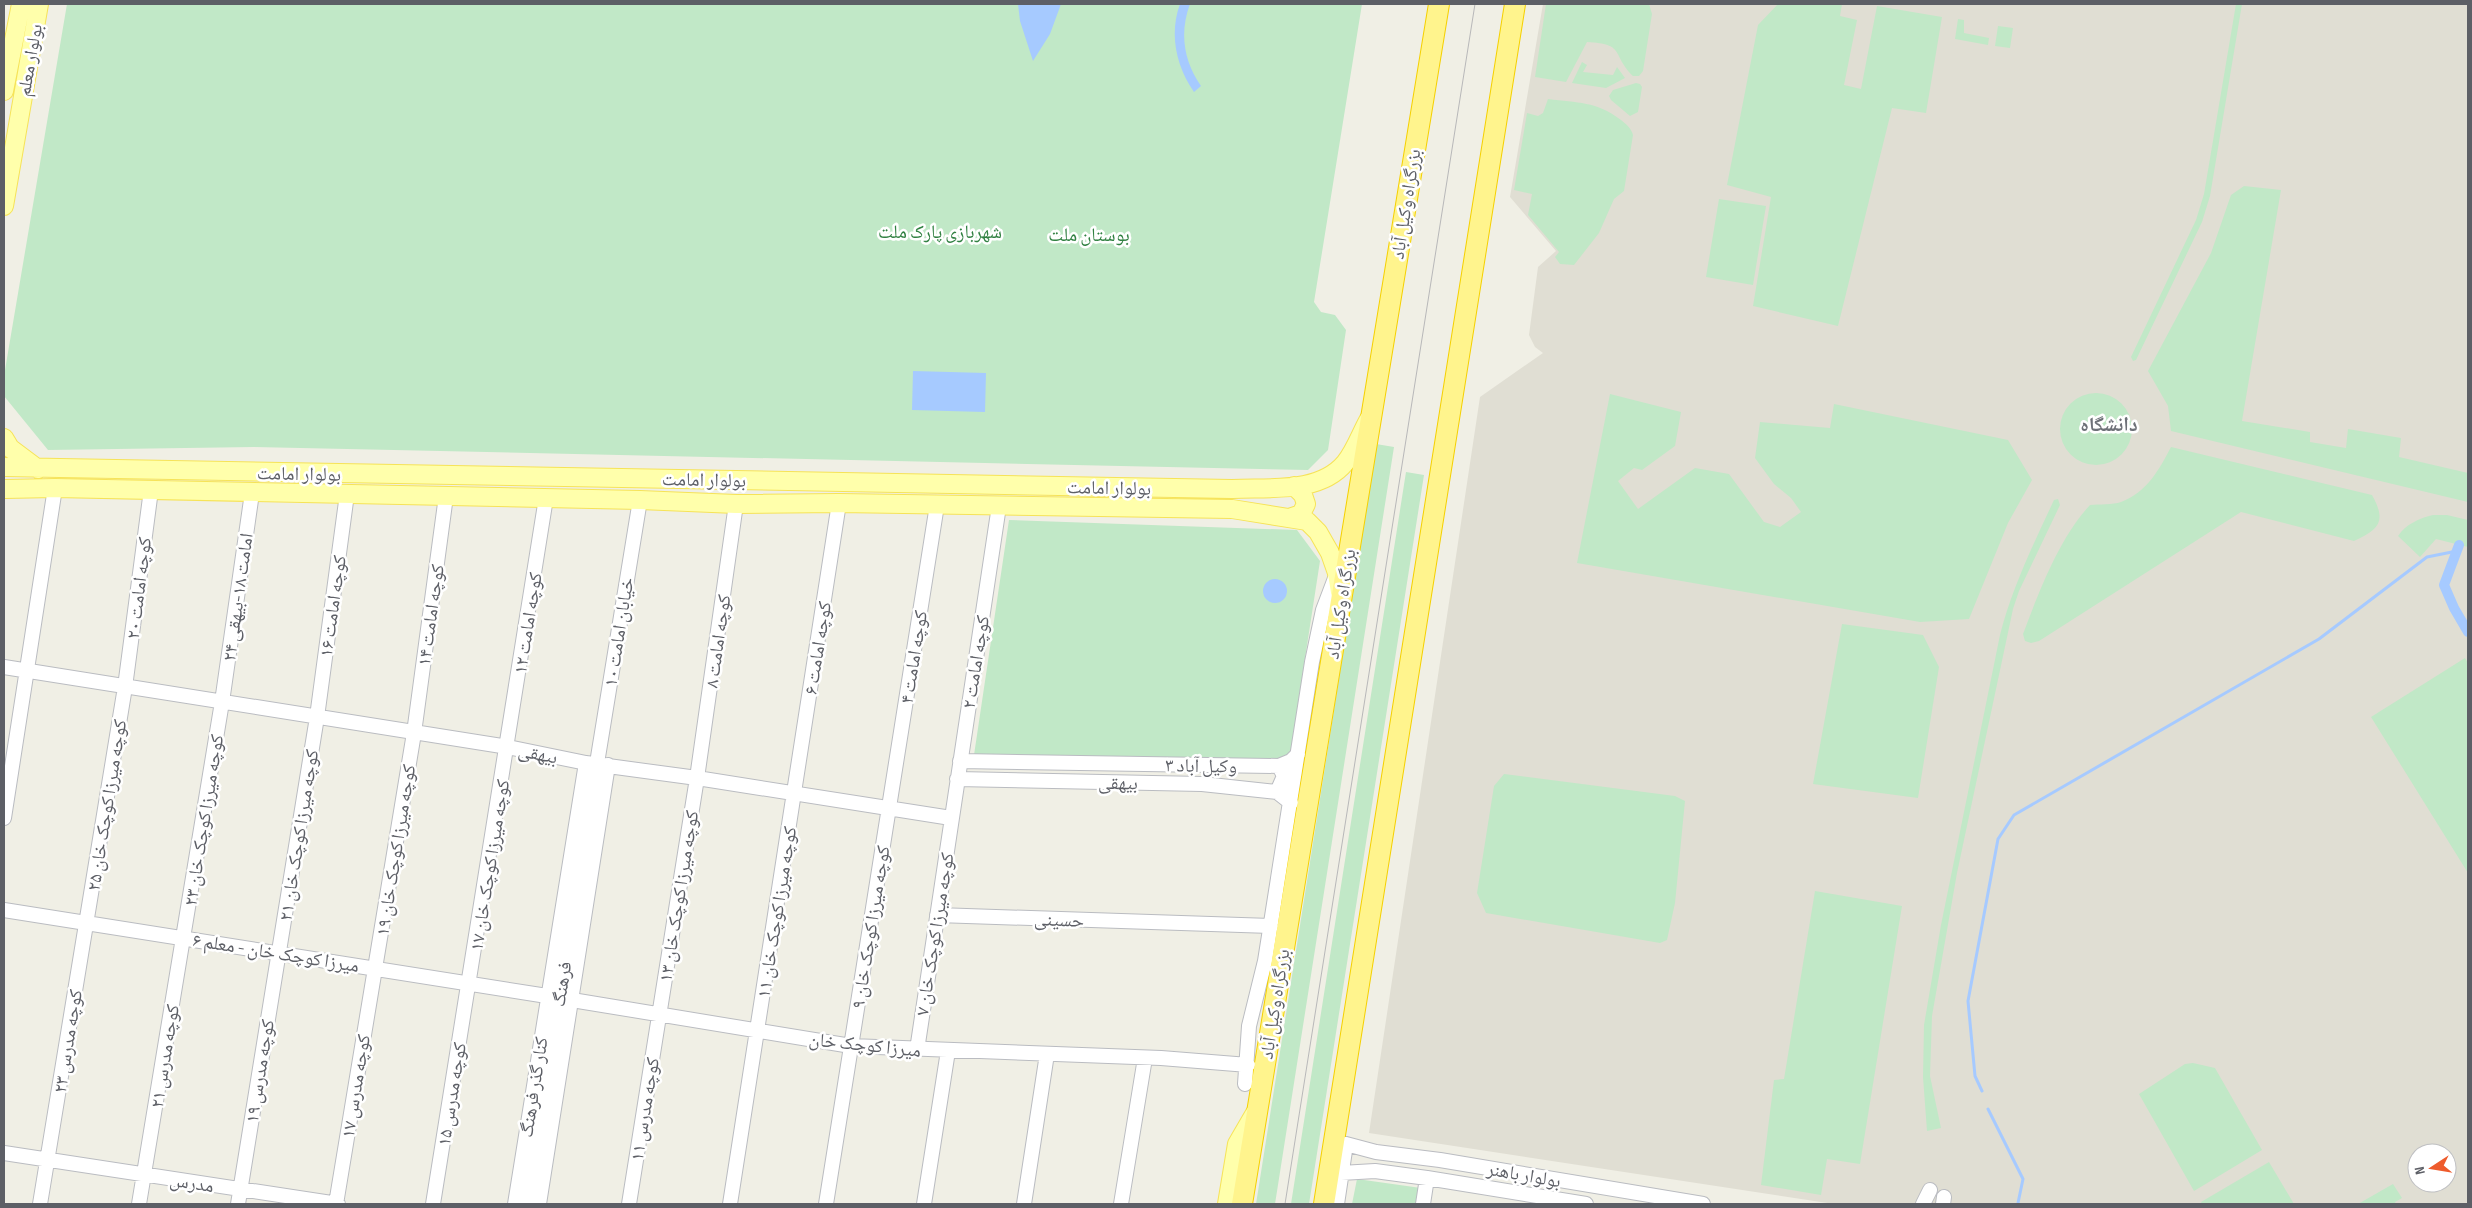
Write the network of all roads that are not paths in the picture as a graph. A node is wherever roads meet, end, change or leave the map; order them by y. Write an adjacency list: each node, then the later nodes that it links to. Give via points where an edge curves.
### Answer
1 (21, 4): 5 (main road, بولوار معلم)
2 (39, 4): 6 (main road, بولوار معلم)
3 (1439, 4): 8 (highway, بزرگراه وکیل آباد)
4 (1515, 4): 97 (highway)
5 (4, 91)
6 (10, 133): 7 (main road, بولوار معلم)
7 (4, 206)
8 (1370, 416): 12 (main road, بولوار امامت, via 1346,462 1318,483); 27 (highway, بزرگراه وکیل آباد)
9 (4, 438): 11 (main road, via 10,448)
10 (4, 467): 11 (main road, بولوار امامت)
11 (38, 469): 12 (main road, بولوار امامت, via 1006,486 1232,489)
12 (1294, 486): 25 (main road, via 1306,504 1301,514)
13 (55, 488): 14 (main road, بولوار امامت); 15 (main road, بولوار امامت); 29 (street)
14 (4, 489)
15 (150, 490): 16 (main road, بولوار امامت); 30 (street, کوچه امامت ۲۰)
16 (252, 493): 17 (main road, بولوار امامت); 31 (street, امامت ۱۸-بیهقی ۲۴)
17 (346, 494): 18 (main road, بولوار امامت); 32 (street, کوچه امامت ۱۶)
18 (446, 496): 19 (main road, بولوار امامت); 33 (street, کوچه امامت ۱۴)
19 (546, 498): 20 (main road, بولوار امامت); 34 (street, کوچه امامت ۱۲)
20 (640, 500): 22 (main road, بولوار امامت); 37 (street, خیابان امامت ۱۰)
21 (839, 503): 22 (main road, بولوار امامت); 23 (main road, بولوار امامت); 44 (street, کوچه امامت ۶)
22 (736, 504): 40 (street, کوچه امامت ۸)
23 (937, 505): 24 (main road, بولوار امامت); 46 (street, کوچه امامت ۴)
24 (999, 506): 25 (main road, بولوار امامت, via 1232,509); 36 (street, کوچه امامت ۲)
25 (1292, 517): 26 (main road, بولوار امامت, via 1307,521 1318,532)
26 (1337, 573): 27 (main road, بولوار امامت); 35 (street, via 1323,610)
27 (1341, 596): 68 (highway, بزرگراه وکیل آباد)
28 (4, 667): 29 (street, بیهقی)
29 (27, 671): 30 (street, بیهقی); 47 (street)
30 (125, 687): 31 (street, بیهقی); 51 (street, کوچه میرزا کوچک خان ۲۵)
31 (222, 702): 32 (street, بیهقی); 53 (street, کوچه میرزا کوچک خان ۲۳)
32 (317, 717): 33 (street, بیهقی); 54 (street, کوچه میرزا کوچک خان ۲۱)
33 (414, 733): 34 (street, بیهقی); 55 (street, کوچه میرزا کوچک خان ۱۹)
34 (508, 748): 37 (street, بیهقی); 56 (street, کوچه میرزا کوچک خان ۱۷)
35 (1298, 754): 39 (street, via 1292,761); 45 (street)
36 (960, 761): 38 (street, بیهقی); 41 (street, کوچه امامت ۲)
37 (597, 764): 40 (street, بیهقی); 57 (street, کنار گذر فرهنگ); 58 (street, کنار گذر فرهنگ); 87 (street, فرهنگ)
38 (1099, 764): 39 (street, ۳ وکیل آباد); 42 (street)
39 (1279, 766): 43 (street, via 1284,776)
40 (697, 778): 44 (street, بیهقی); 59 (street, کوچه میرزا کوچک خان ۱۳)
41 (957, 779): 42 (street, بیهقی); 48 (street, کوچه امامت ۲)
42 (1098, 782): 43 (street, بیهقی, via 1202,784)
43 (1277, 792): 45 (street)
44 (795, 793): 46 (street, بیهقی); 60 (street, کوچه میرزا کوچک خان ۱۱)
45 (1291, 803): 52 (street)
46 (889, 808): 48 (street, بیهقی); 61 (street, کوچه میرزا کوچک خان ۹)
47 (4, 818)
48 (951, 818): 50 (street, کوچه میرزا کوچک خان ۷)
49 (4, 910): 51 (street, میرزا کوچک خان - معلم ۶)
50 (937, 915): 52 (street, حسینی); 62 (street, کوچه میرزا کوچک خان ۷)
51 (86, 923): 53 (street, میرزا کوچک خان - معلم ۶); 71 (street, کوچه مدرس ۲۳)
52 (1270, 926): 66 (street, via 1249,1026)
53 (183, 938): 54 (street, میرزا کوچک خان - معلم ۶); 74 (street, کوچه مدرس ۲۱)
54 (279, 953): 55 (street, میرزا کوچک خان - معلم ۶); 77 (street, کوچه مدرس ۱۹)
55 (375, 968): 56 (street, میرزا کوچک خان - معلم ۶); 84 (street, کوچه مدرس ۱۷)
56 (469, 983): 57 (street, میرزا کوچک خان - معلم ۶); 85 (street, کوچه مدرس ۱۵)
57 (548, 996): 86 (street, کنار گذر فرهنگ)
58 (572, 1000): 59 (street, میرزا کوچک خان); 88 (street, کنار گذر فرهنگ)
59 (659, 1014): 60 (street, میرزا کوچک خان); 89 (street, کوچه مدرس ۱۱)
60 (758, 1030): 61 (street, میرزا کوچک خان); 90 (street, کوچه میرزا کوچک خان ۱۱)
61 (851, 1046): 62 (street, میرزا کوچک خان); 91 (street, کوچه میرزا کوچک خان ۹)
62 (916, 1050): 63 (street, میرزا کوچک خان)
63 (948, 1051): 64 (street, میرزا کوچک خان); 92 (street)
64 (1047, 1054): 65 (street, میرزا کوچک خان); 93 (street)
65 (1145, 1058): 66 (street, میرزا کوچک خان); 94 (street)
66 (1248, 1065): 67 (street)
67 (1245, 1084)
68 (1257, 1108): 95 (main road, via 1237,1144); 96 (highway, بزرگراه وکیل آباد)
69 (1376, 1152): 72 (street, via 1372,1160); 73 (street, بولوار باهنر, via 1346,1144); 76 (street, بولوار باهنر)
70 (4, 1154): 71 (street, مدرس)
71 (47, 1160): 74 (street, مدرس); 81 (street, کوچه مدرس ۲۳)
72 (1375, 1171): 73 (street, بولوار باهنر); 75 (street, بولوار باهنر)
73 (1341, 1174): 98 (street)
74 (144, 1175): 77 (street, مدرس); 82 (street, کوچه مدرس ۲۱)
75 (1427, 1178): 79 (street, بولوار باهنر); 99 (street)
76 (1579, 1184): 80 (street); 100 (street, بولوار باهنر)
77 (240, 1189): 83 (street, کوچه مدرس ۱۹); 84 (street, مدرس)
78 (1930, 1190): 101 (street)
79 (1520, 1199): 80 (street, بولوار باهنر)
80 (1581, 1203)
81 (40, 1204)
82 (139, 1204)
83 (238, 1204)
84 (337, 1204)
85 (433, 1204)
86 (515, 1204)
87 (525, 1204)
88 (539, 1204)
89 (629, 1204)
90 (730, 1204)
91 (826, 1204)
92 (924, 1204)
93 (1024, 1204)
94 (1121, 1204)
95 (1227, 1204)
96 (1242, 1204)
97 (1324, 1204)
98 (1336, 1204)
99 (1423, 1204)
100 (1703, 1204)
101 (1923, 1204)

